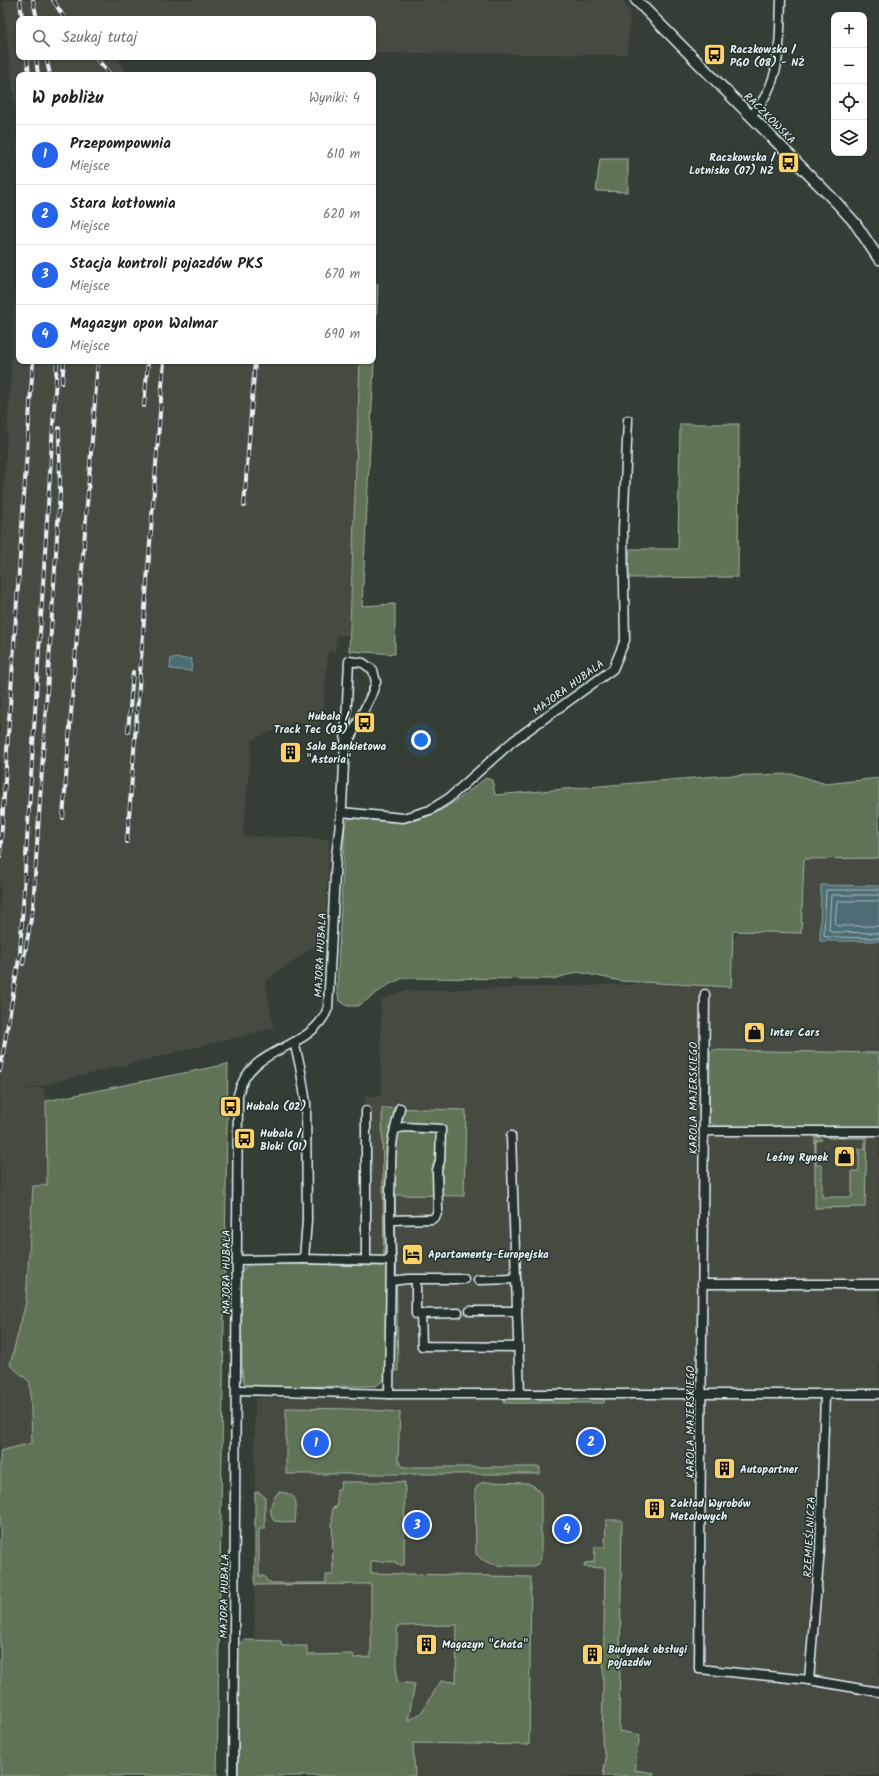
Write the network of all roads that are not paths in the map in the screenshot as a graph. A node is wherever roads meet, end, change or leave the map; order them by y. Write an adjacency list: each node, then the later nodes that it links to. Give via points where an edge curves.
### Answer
1 (636, 0): 3 (main road, RACZKOWSKA)
2 (781, 0): 3 (street, via 775,75 763,102)
3 (751, 116): 4 (main road, RACZKOWSKA, via 855,223)
4 (879, 258)
5 (628, 420): 7 (street, MAJORA HUBALA, via 623,530 625,640 613,668 513,741 449,798 430,810 403,818)
6 (345, 748): 6 (street, MAJORA HUBALA, via 376,682 373,670 363,663 349,661); 7 (street, MAJORA HUBALA)
7 (341, 812): 9 (street, MAJORA HUBALA, via 336,856 328,1008 318,1026)
8 (705, 994): 13 (street, KAROLA MAJERSKIEGO)
9 (294, 1042): 17 (street, via 306,1103 307,1220); 18 (street, MAJORA HUBALA, via 256,1064 244,1077 240,1086 237,1106)
10 (400, 1108): 12 (street)
11 (366, 1111): 19 (street)
12 (395, 1129): 16 (street, via 392,1138); 16 (street, via 441,1129 440,1162 437,1170 438,1211 432,1219)
13 (704, 1131): 14 (street); 26 (street, KAROLA MAJERSKIEGO)
14 (879, 1131)
15 (511, 1136): 23 (street)
16 (390, 1220): 20 (street)
17 (304, 1259): 18 (street); 19 (street)
18 (237, 1260): 33 (street, MAJORA HUBALA)
19 (366, 1260): 20 (street)
20 (391, 1261): 25 (street)
21 (416, 1279): 22 (street); 25 (street); 30 (street, via 416,1314)
22 (464, 1279)
23 (516, 1279): 24 (street); 29 (street)
24 (478, 1280)
25 (391, 1281): 34 (street)
26 (702, 1284): 27 (street); 36 (street, KAROLA MAJERSKIEGO)
27 (879, 1284)
28 (470, 1310): 29 (street)
29 (517, 1311): 32 (street)
30 (421, 1313): 31 (street); 32 (street, via 422,1346)
31 (458, 1313)
32 (518, 1347): 35 (street)
33 (237, 1390): 34 (street); 41 (street, MAJORA HUBALA)
34 (389, 1394): 35 (street)
35 (520, 1394): 36 (street)
36 (701, 1394): 38 (street); 39 (street, KAROLA MAJERSKIEGO, via 699,1669)
37 (879, 1394): 38 (street)
38 (825, 1395): 39 (street, RZEMIEŚLNICZA, via 820,1549)
39 (809, 1680): 40 (street, KAROLA MAJERSKIEGO)
40 (879, 1692)
41 (233, 1776)

